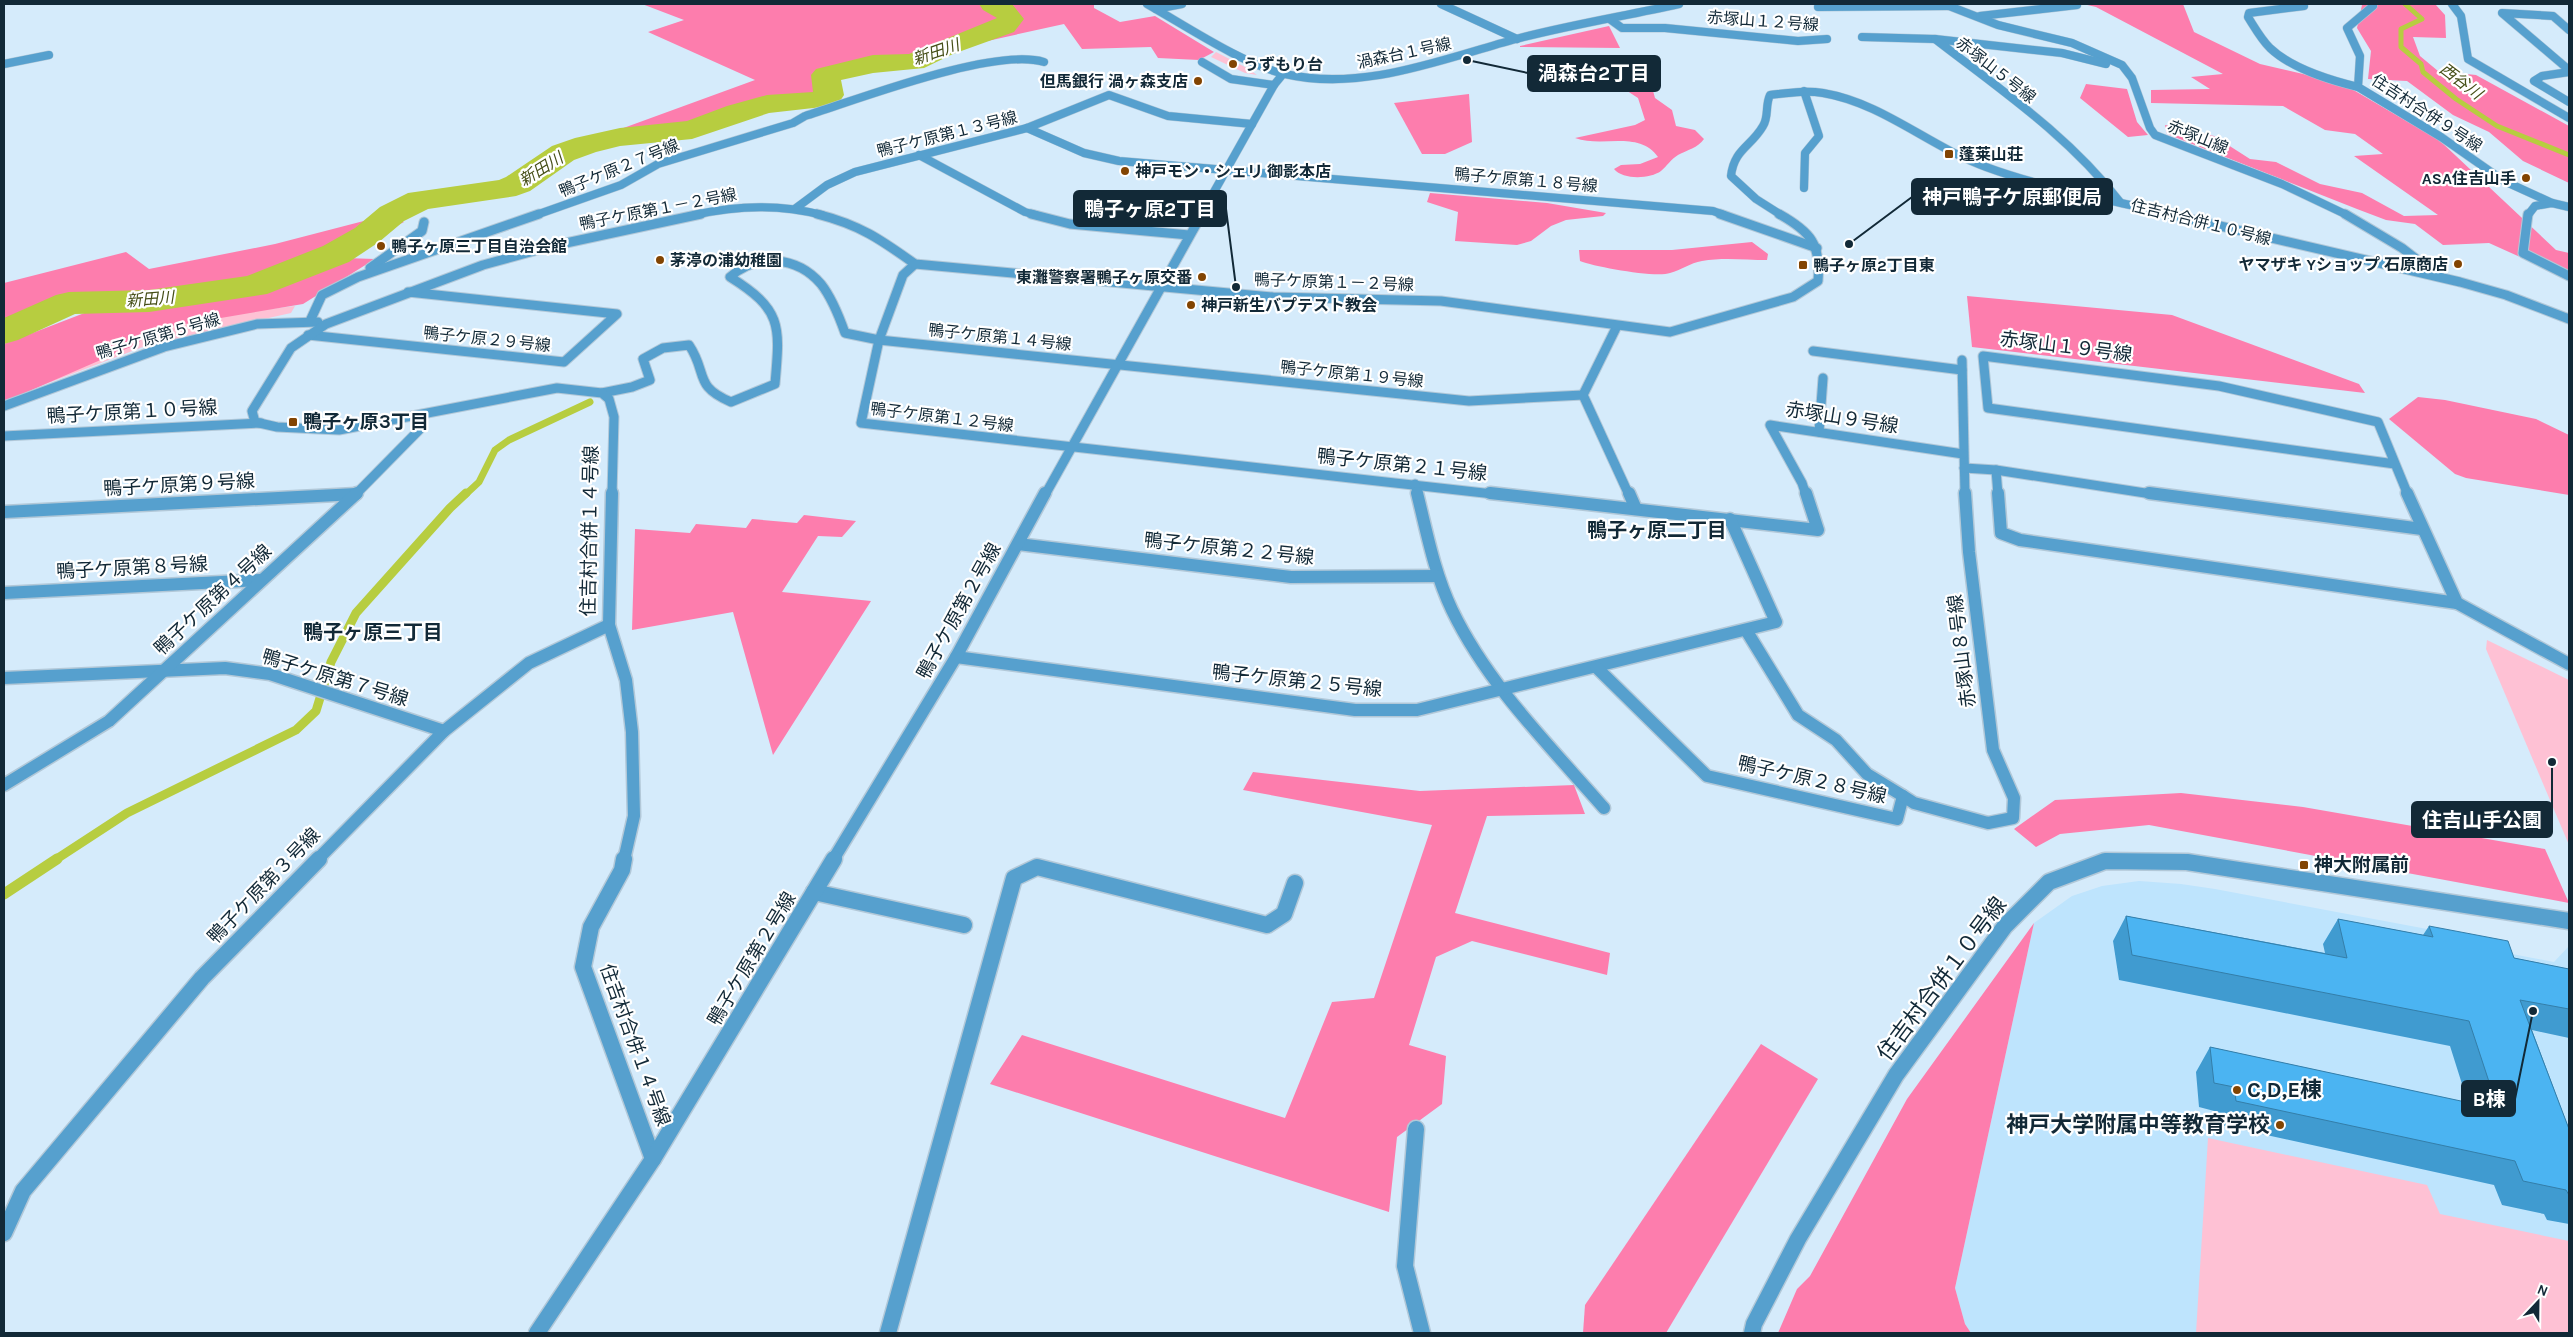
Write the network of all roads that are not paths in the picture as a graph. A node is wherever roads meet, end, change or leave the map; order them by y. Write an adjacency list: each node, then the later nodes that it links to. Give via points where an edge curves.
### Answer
1 (1147, 4): 12 (street, 渦森台１号線)
2 (1182, 4): 12 (street)
3 (1441, 4): 17 (street)
4 (1679, 4): 14 (street, 渦森台１号線)
5 (2313, 4): 10 (street)
6 (2372, 4): 28 (street, 住吉村合併９号線, via 2347,28 2358,46 2362,64)
7 (2452, 4): 31 (street, via 2463,19 2464,51 2468,60)
8 (1948, 5): 11 (street); 13 (street, 赤塚山線)
9 (2077, 5): 13 (street)
10 (2301, 5): 28 (street, via 2288,10 2249,13 2248,17 2270,50)
11 (1818, 7)
12 (1156, 9): 25 (street, 渦森台１号線, via 1255,64)
13 (1977, 16): 26 (street, 赤塚山線, via 1998,25 2072,43 2122,65)
14 (1611, 20): 17 (street, 渦森台１号線); 18 (street, 赤塚山１２号線, via 1622,28 1665,28 1798,41)
15 (2569, 30): 24 (street, via 2553,16 2502,13)
16 (1862, 37): 19 (street)
17 (1517, 39): 25 (street, 渦森台１号線, via 1378,76 1318,79)
18 (1827, 39)
19 (1935, 39): 26 (street, 赤塚山５号線, via 2062,53 2103,63); 37 (street, 赤塚山５号線, via 2074,147)
20 (49, 55): 23 (street)
21 (1044, 62): 47 (street, 鴨子ケ原２７号線, via 1035,58 963,67 805,116 794,123 658,164 621,185)
22 (1202, 62): 27 (street, via 1231,79)
23 (4, 64)
24 (2569, 71): 30 (street, via 2542,76 2534,81)
25 (1283, 74): 27 (street, 鴨子ケ原第２号線)
26 (2132, 78): 45 (street, 赤塚山線, via 2150,128 2156,135 2338,209 2389,239)
27 (1274, 85): 32 (street, 鴨子ケ原第２号線)
28 (2358, 87): 38 (street, 住吉村合併９号線, via 2441,137 2504,181)
29 (1804, 91): 36 (street, via 1819,133 1805,153); 37 (street, 住吉村合併１０号線, via 1844,96 1991,170); 43 (street, via 1770,95 1763,128 1731,163 1731,176 1758,201 1804,227)
30 (2569, 102)
31 (2569, 118)
32 (1252, 124): 33 (street, 鴨子ケ原第１３号線, via 1168,116 1109,94); 35 (street, 鴨子ケ原第２号線)
33 (1027, 128): 34 (street, 鴨子ケ原第１３号線); 35 (street, 鴨子ケ原第１８号線, via 1084,152 1119,161)
34 (919, 155): 40 (street, 鴨子ケ原第１３号線, via 855,172 827,185); 42 (street, via 1025,212 1070,224)
35 (1226, 170): 42 (street, 鴨子ケ原第２号線); 43 (street, 鴨子ケ原第１８号線, via 1713,211)
36 (1804, 188)
37 (2120, 202): 45 (street, 住吉村合併１０号線)
38 (2552, 203): 39 (street, 住吉村合併９号線); 46 (street, via 2535,206 2528,214 2523,253)
39 (2569, 207)
40 (796, 208): 44 (street, 鴨子ケ原第１－２号線, via 836,218 867,231); 49 (street, 鴨子ケ原第１－２号線, via 765,206 712,211 518,254)
41 (424, 222): 47 (street, via 422,231)
42 (1189, 235): 48 (street, 鴨子ケ原第２号線)
43 (1817, 248): 53 (street, 鴨子ケ原第１－２号線, via 1821,263 1818,280 1793,297 1670,332)
44 (915, 264): 48 (street, 鴨子ケ原第１－２号線); 55 (street, 鴨子ケ原第１２号線, via 903,275)
45 (2438, 276): 50 (street, 住吉村合併１０号線, via 2506,295)
46 (2569, 276)
47 (358, 277): 51 (street, 鴨子ケ原２７号線, via 322,295)
48 (1162, 288): 53 (street, 鴨子ケ原第１－２号線, via 1273,296 1442,300); 57 (street, 鴨子ケ原第２号線)
49 (408, 292): 52 (street, 鴨子ケ原第１－２号線); 54 (street, 鴨子ケ原２９号線, via 617,314 564,362)
50 (2569, 319)
51 (310, 321): 52 (street, 鴨子ケ原第５号線); 61 (street, 鴨子ケ原第５号線, via 257,324 164,347)
52 (326, 324): 54 (street)
53 (1617, 326): 60 (street)
54 (308, 335): 63 (street, via 291,348 252,411 255,422)
55 (879, 340): 57 (street, 鴨子ケ原第１４号線); 59 (street, 鴨子ケ原第１４号線, via 844,333 815,278 790,264 767,259 750,261 730,277 756,292 777,320 775,384 731,402 718,398 701,382 696,353 689,344 663,348 643,359 650,380); 66 (street, 鴨子ケ原第１２号線, via 860,423)
56 (1813, 351): 67 (street, 赤塚山８号線, via 1962,365)
57 (1118, 364): 60 (street, 鴨子ケ原第１９号線, via 1469,401); 66 (street, 鴨子ケ原第２号線)
58 (1823, 378): 64 (street)
59 (602, 393): 62 (street, via 557,388); 82 (street, 住吉村合併１４号線, via 609,399 614,417)
60 (1583, 395): 73 (street)
61 (4, 406)
62 (418, 416): 63 (street, via 339,430 277,427); 72 (street, 鴨子ケ原第４号線, via 422,427)
63 (261, 423): 65 (street, 鴨子ケ原第１０号線)
64 (1819, 432): 67 (street, 赤塚山９号線); 75 (street, 赤塚山９号線, via 1770,424 1802,483 1818,530)
65 (4, 436)
66 (1070, 448): 71 (street, 鴨子ケ原第２１号線); 77 (street, 鴨子ケ原第２号線)
67 (1963, 454): 69 (street, 赤塚山８号線)
68 (2395, 464): 68 (street, 赤塚山１９号線, via 2378,422 2219,386 1983,356 1988,408); 76 (street, 赤塚山１９号線)
69 (1964, 468): 70 (street); 92 (street, 赤塚山８号線, via 1969,552 1993,750 2014,798 2013,818 1988,822 1914,803)
70 (1996, 470): 76 (street); 81 (street, via 2002,533 2020,540)
71 (1415, 484): 73 (street, 鴨子ケ原第２１号線); 78 (street)
72 (356, 494): 74 (street, 鴨子ケ原第９号線); 79 (street, 鴨子ケ原第４号線)
73 (1636, 509): 75 (street, 鴨子ケ原第２１号線)
74 (4, 512)
75 (1730, 520): 83 (street, 鴨子ケ原第２５号線, via 1776,622)
76 (2422, 529): 81 (street, 赤塚山１９号線)
77 (1018, 544): 78 (street, 鴨子ケ原第２２号線, via 1291,577); 84 (street, 鴨子ケ原第２号線)
78 (1437, 576): 89 (street, via 1460,628)
79 (261, 580): 80 (street, 鴨子ケ原第８号線); 87 (street, 鴨子ケ原第４号線)
80 (4, 594)
81 (2457, 604): 85 (street)
82 (609, 625): 90 (street, 鴨子ケ原第３号線, via 529,663); 99 (street, 住吉村合併１４号線, via 626,680 632,732 634,816 622,870 591,927 583,967)
83 (1746, 630): 86 (street, 鴨子ケ原第２５号線); 92 (street, 鴨子ケ原２８号線, via 1798,715 1836,740 1868,774)
84 (956, 657): 89 (street, 鴨子ケ原第２５号線, via 1356,710 1416,710); 95 (street, 鴨子ケ原第２号線)
85 (2569, 664)
86 (1596, 667): 89 (street, 鴨子ケ原第２５号線); 92 (street, 鴨子ケ原２８号線, via 1707,776 1897,819)
87 (165, 670): 88 (street, 鴨子ケ原第７号線); 90 (street, 鴨子ケ原第７号線, via 224,668 270,674); 91 (street, 鴨子ケ原第４号線, via 109,721)
88 (4, 678)
89 (1503, 691): 93 (street)
90 (444, 731): 100 (street, 鴨子ケ原第３号線, via 202,978 23,1190)
91 (4, 784)
92 (1903, 796)
93 (1604, 808)
94 (1295, 883): 102 (street, via 1284,914 1266,925 1037,867 1014,878)
95 (814, 892): 97 (street); 99 (street, 鴨子ケ原第２号線)
96 (2569, 921): 104 (street, 住吉村合併１０号線, via 2187,862 2105,861 2049,882 2005,926 1896,1075 1798,1238)
97 (964, 925)
98 (1416, 1129): 103 (street, via 1405,1266)
99 (653, 1159): 101 (street)
100 (4, 1233)
101 (537, 1333)
102 (888, 1333)
103 (1422, 1333)
104 (1752, 1333)

